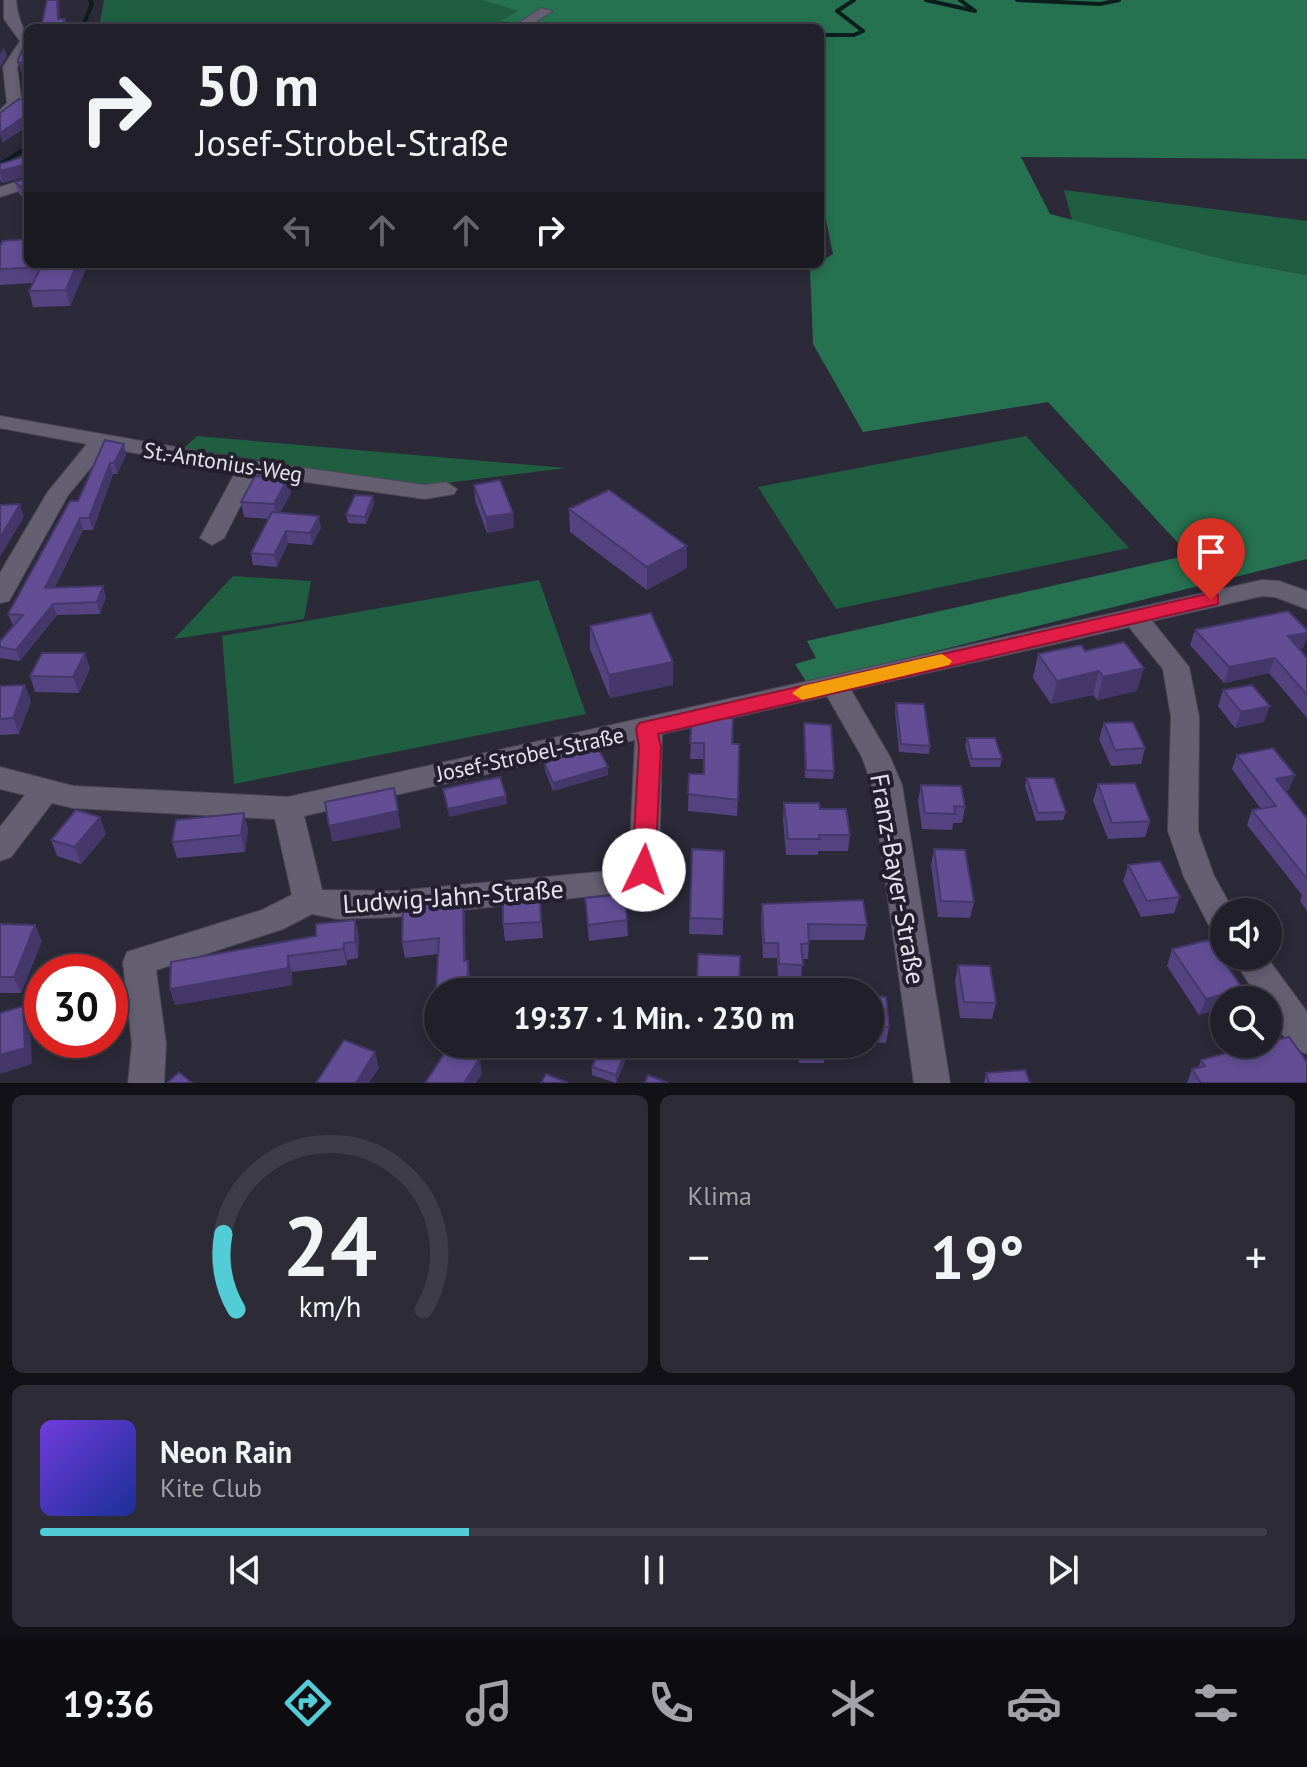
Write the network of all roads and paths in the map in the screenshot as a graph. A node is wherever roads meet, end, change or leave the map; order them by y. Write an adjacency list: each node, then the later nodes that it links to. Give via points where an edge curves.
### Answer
1 (10, 0): 4 (street, via 11,19)
2 (546, 11): 3 (street)
3 (525, 24)
4 (24, 35)
5 (24, 44): 6 (street, via 10,67 15,104)
6 (0, 119)
7 (24, 184): 8 (street)
8 (0, 192)
9 (0, 422): 10 (street, St.-Antonius-Weg)
10 (100, 442): 11 (street, St.-Antonius-Weg); 14 (street, via 58,493)
11 (249, 467): 12 (street, St.-Antonius-Weg, via 425,492); 13 (street)
12 (446, 489)
13 (212, 538)
14 (0, 595)
15 (1299, 597): 16 (street, Josef-Strobel-Straße, via 1262,588)
16 (1135, 617): 17 (street, Josef-Strobel-Straße); 23 (street, via 1176,667 1185,717 1183,831)
17 (835, 685): 18 (street, Josef-Strobel-Straße); 28 (street, Franz-Bayer-Straße, via 887,785)
18 (647, 729): 21 (street, Josef-Strobel-Straße); 24 (street, Ludwig-Jahn-Straße, via 644,870 627,882 395,904)
19 (0, 778): 20 (street, Josef-Strobel-Straße)
20 (44, 792): 21 (street, Josef-Strobel-Straße); 22 (street)
21 (288, 808): 24 (street, Ludwig-Jahn-Straße)
22 (0, 849)
23 (1210, 898)
24 (309, 901): 27 (street, via 272,920 139,962 149,1044)
25 (1257, 970): 26 (street)
26 (1307, 1039)
27 (146, 1083)
28 (932, 1083)

